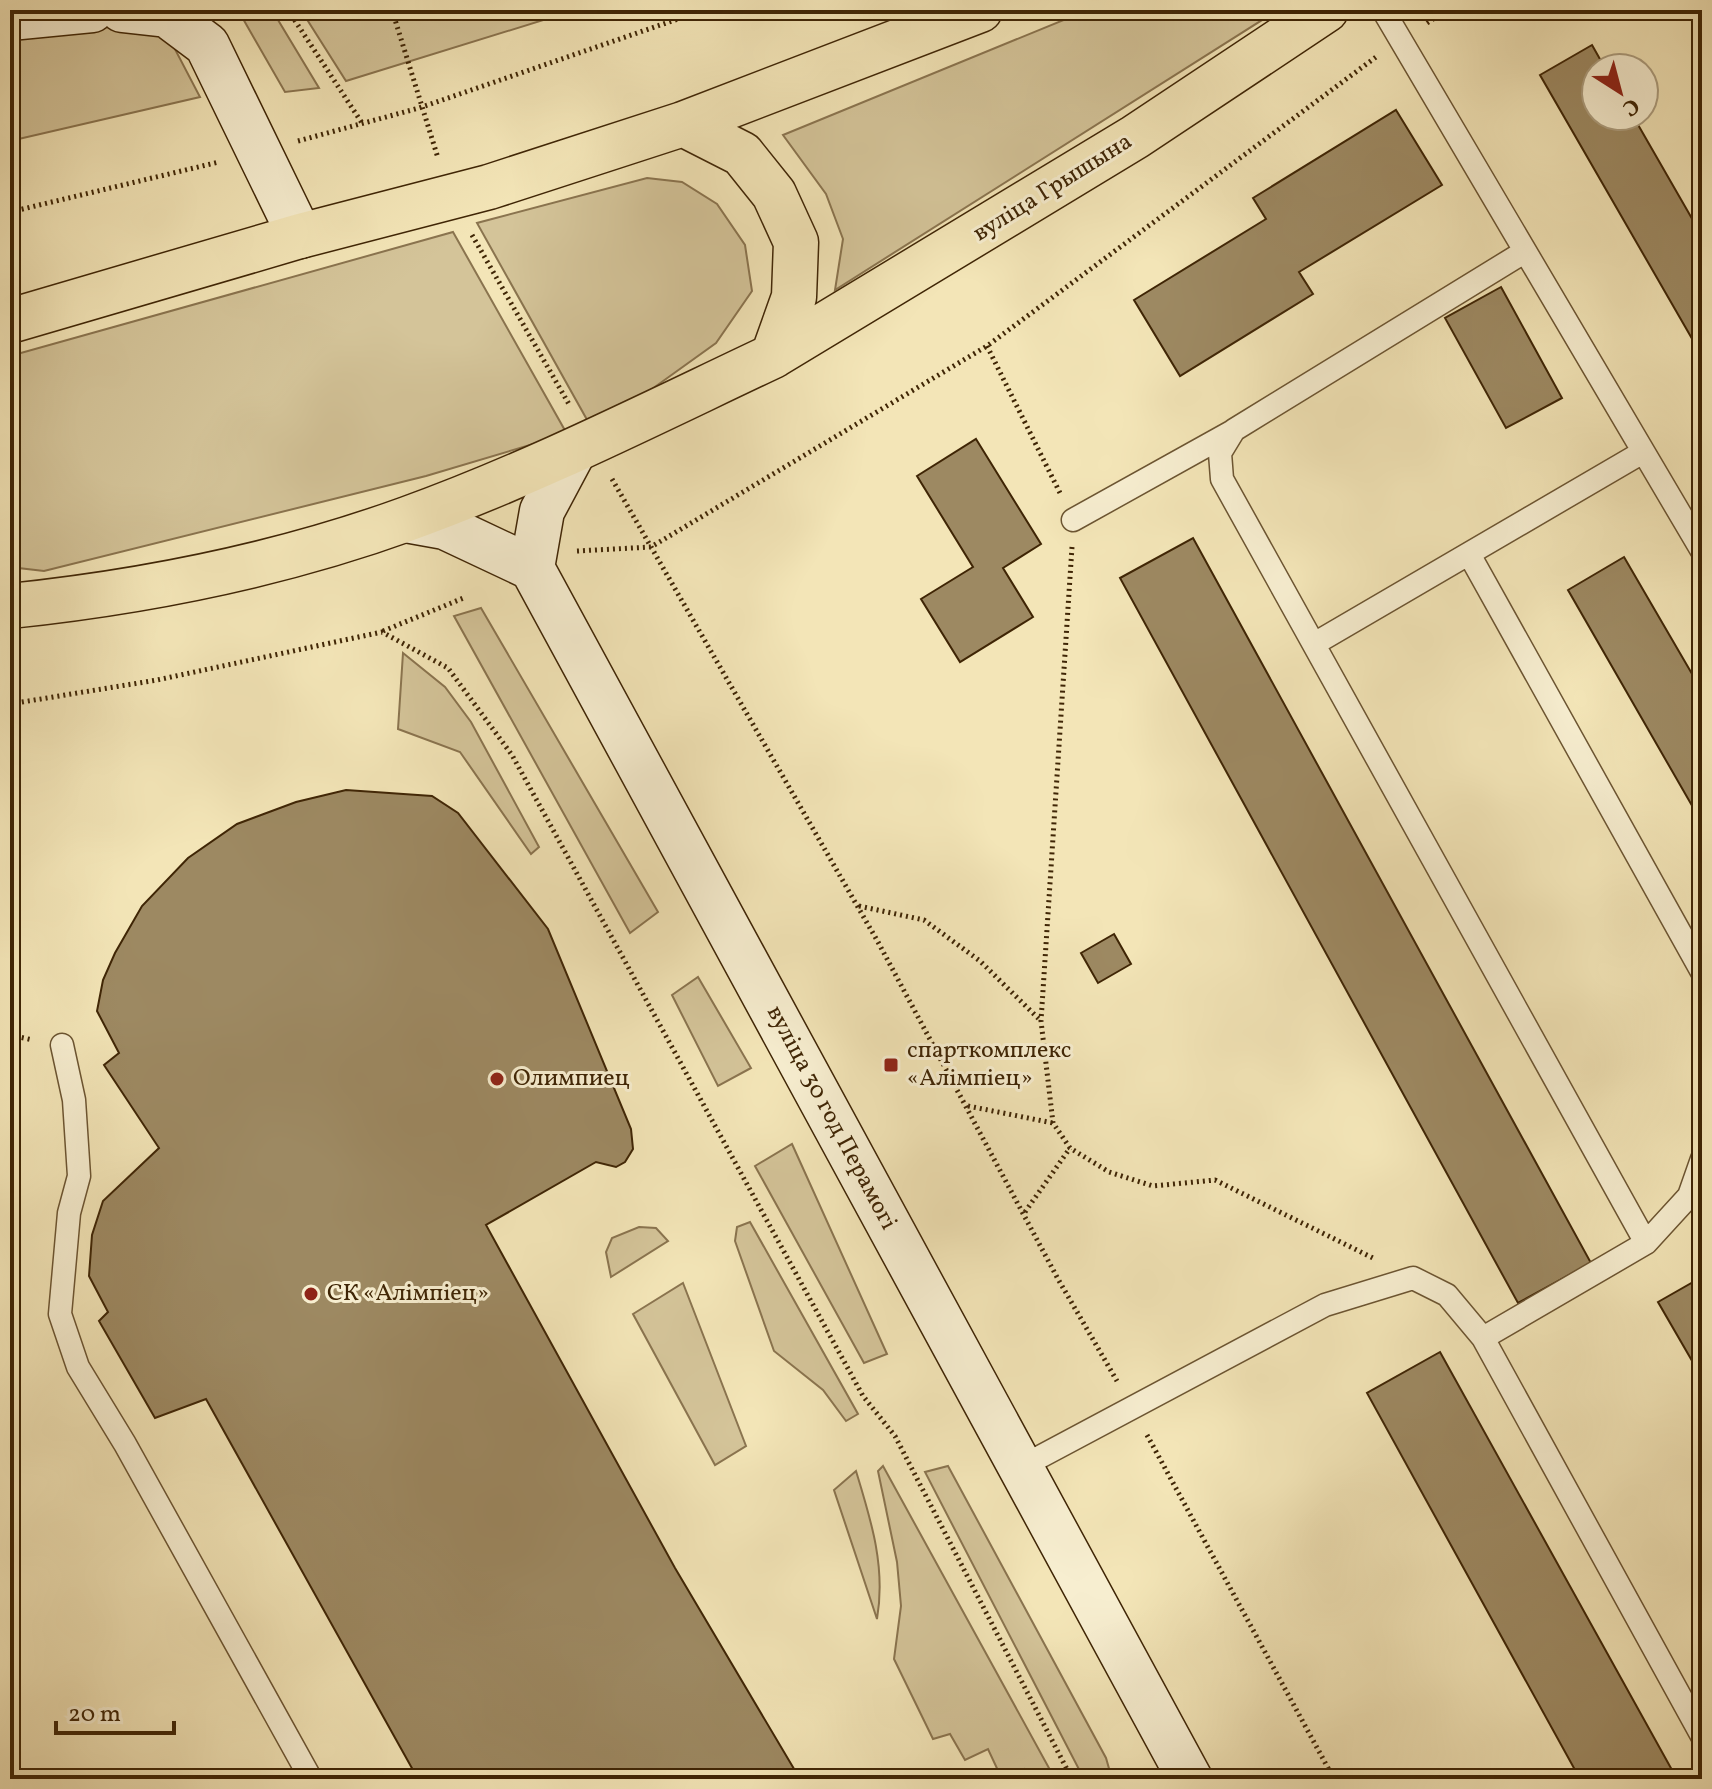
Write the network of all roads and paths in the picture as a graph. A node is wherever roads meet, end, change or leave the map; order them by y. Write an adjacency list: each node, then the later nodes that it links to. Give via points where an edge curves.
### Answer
1 (92, 10): 10 (street)
2 (122, 10): 9 (street)
3 (288, 10): 13 (path)
4 (392, 10): 12 (path)
5 (704, 10): 12 (path)
6 (980, 10): 14 (main road)
7 (1326, 10): 23 (main road, вуліца Грышына, via 1135,137)
8 (1383, 10): 11 (lane)
9 (166, 12): 15 (street, via 207,45)
10 (10, 18)
11 (1400, 40): 20 (lane); 22 (path)
12 (419, 108): 13 (path); 16 (path)
13 (362, 123): 15 (path)
14 (683, 124): 19 (main road, via 489,187); 23 (main road, via 742,154 774,194 796,242 794,297)
15 (261, 152): 17 (path); 19 (street)
16 (442, 170)
17 (10, 212)
18 (469, 230): 24 (path)
19 (300, 236): 21 (main road)
20 (1524, 252): 25 (lane); 27 (lane)
21 (13, 319)
22 (987, 346): 30 (path); 31 (path)
23 (773, 356): 26 (main road, вуліца Грышына)
24 (571, 407)
25 (1234, 430): 30 (lane); 38 (lane, via 1220,453 1222,479)
26 (574, 451): 29 (main road, вуліца Грышына); 34 (street, via 542,511)
27 (1643, 452): 32 (lane); 33 (lane)
28 (610, 476): 31 (path)
29 (406, 520): 34 (street); 36 (main road, вуліца Грышына, via 262,561 112,595)
30 (1073, 520): 42 (path)
31 (651, 547): 34 (path); 40 (path)
32 (1702, 551)
33 (1469, 554): 38 (lane); 41 (lane)
34 (550, 560): 53 (street, вуліца 30 год Перамогі)
35 (466, 597): 37 (path)
36 (10, 606)
37 (382, 632): 39 (path, via 157,680); 56 (path, via 448,668 512,755 863,1396 895,1436)
38 (1314, 644): 49 (lane)
39 (10, 704)
40 (858, 906): 42 (path, via 924,920 980,961); 44 (path)
41 (1702, 972)
42 (1041, 1021): 45 (path)
43 (62, 1045): 55 (lane, via 74,1100 79,1176 69,1213 60,1314 74,1354)
44 (967, 1105): 45 (path); 48 (path)
45 (1053, 1123): 46 (path)
46 (1070, 1148): 48 (path); 50 (path, via 1109,1172 1153,1186 1215,1180)
47 (1702, 1159): 49 (lane, via 1689,1196)
48 (1025, 1212): 52 (path)
49 (1646, 1243): 51 (lane)
50 (1413, 1278): 51 (lane, via 1447,1295); 52 (lane, via 1325,1305)
51 (1483, 1338): 54 (lane)
52 (1131, 1406): 53 (lane); 58 (path)
53 (1019, 1468): 57 (street, вуліца 30 год Перамогі)
54 (1702, 1736)
55 (311, 1779)
56 (1072, 1779)
57 (1190, 1779)
58 (1334, 1779)

